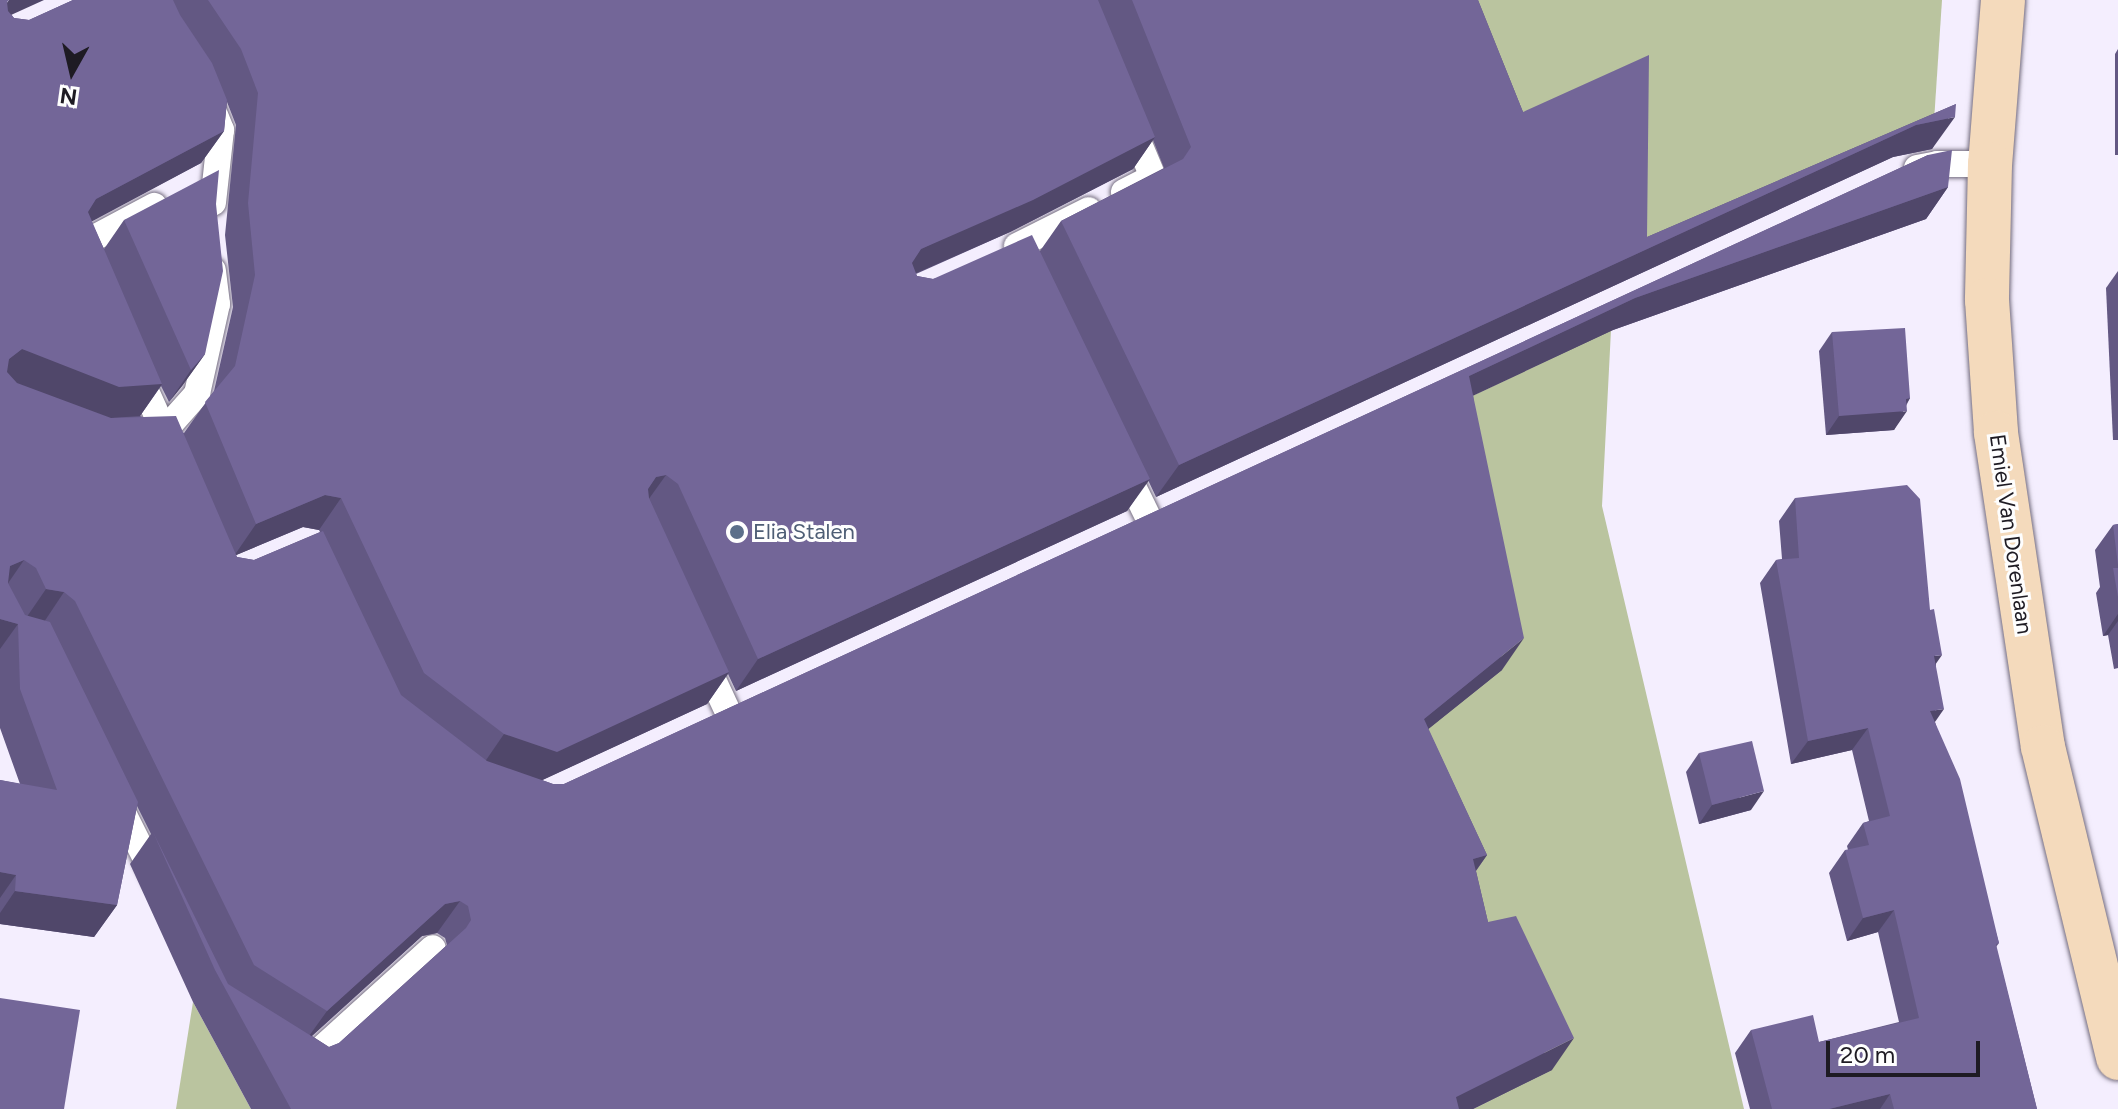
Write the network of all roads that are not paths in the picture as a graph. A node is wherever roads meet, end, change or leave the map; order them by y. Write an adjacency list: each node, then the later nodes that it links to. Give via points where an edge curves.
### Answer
1 (2003, 0): 4 (street, Emiel Van Dorenlaan)
2 (204, 87): 5 (lane, via 221,130)
3 (1123, 103): 7 (lane, via 1153,177)
4 (1990, 164): 6 (lane, via 1937,164); 27 (street, Emiel Van Dorenlaan, via 1987,300 2011,551 2043,747)
5 (217, 173): 10 (lane, via 81,245); 12 (lane, via 210,242 217,304 197,394)
6 (1888, 178)
7 (1017, 246): 8 (lane); 9 (lane)
8 (989, 259)
9 (1031, 274)
10 (100, 288)
11 (126, 345): 12 (lane)
12 (164, 431): 13 (lane); 15 (lane)
13 (122, 433)
14 (1114, 446): 17 (lane)
15 (182, 475)
16 (1176, 504): 17 (lane)
17 (1148, 517): 18 (lane)
18 (1119, 530)
19 (694, 638): 21 (lane)
20 (756, 696): 21 (lane)
21 (727, 710): 22 (lane)
22 (700, 723)
23 (108, 782): 24 (lane)
24 (170, 909)
25 (433, 948): 26 (lane, via 306,1063)
26 (281, 1047)
27 (2118, 1058)

